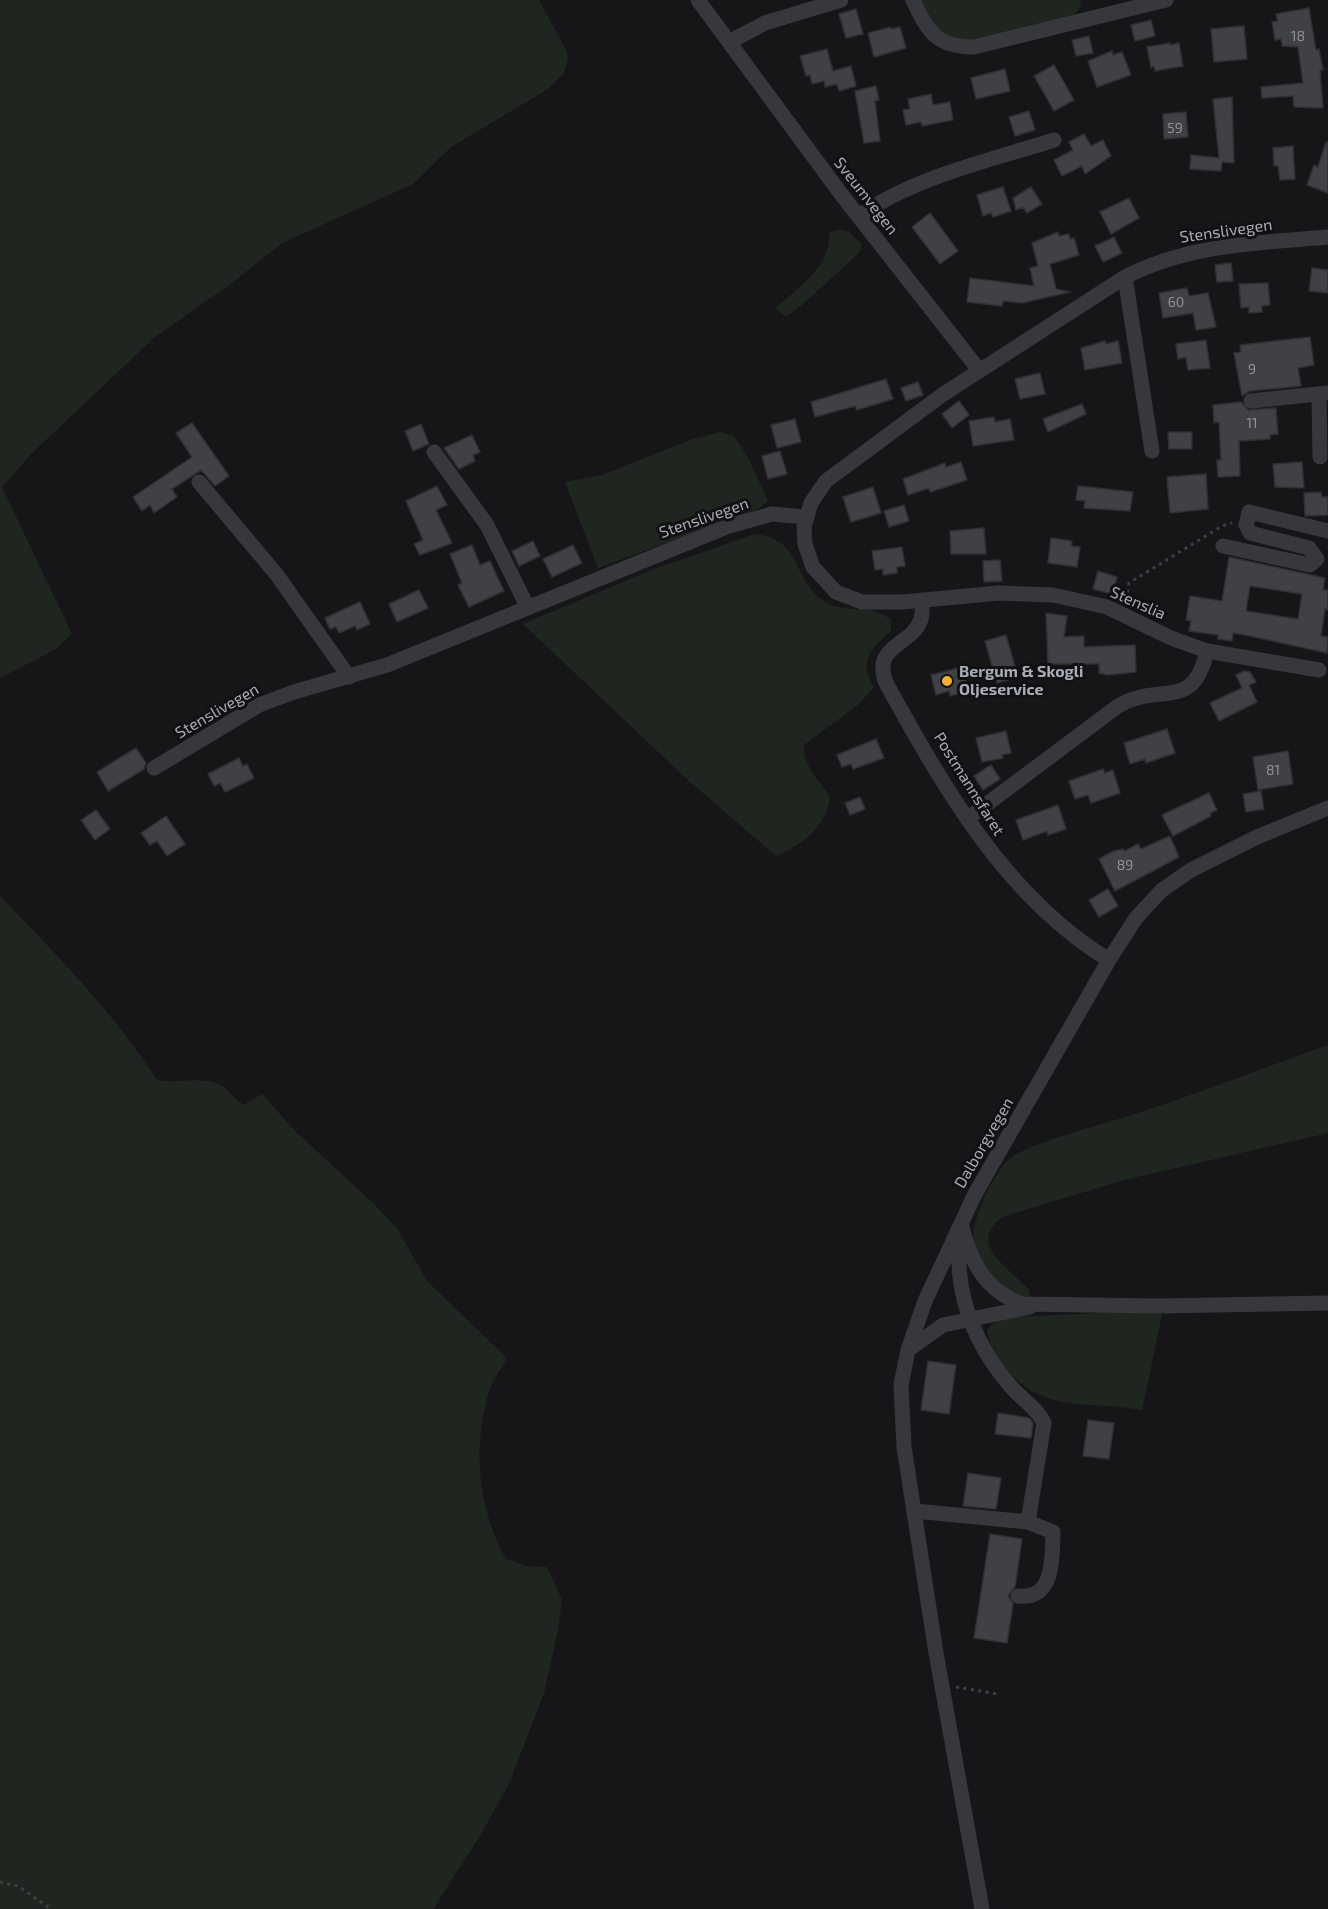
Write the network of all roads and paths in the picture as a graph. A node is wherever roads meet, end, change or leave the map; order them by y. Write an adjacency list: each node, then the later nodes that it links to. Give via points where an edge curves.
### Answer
1 (698, 0): 5 (street, Sveumvegen)
2 (841, 0): 5 (street, via 765,23)
3 (913, 0): 4 (street, via 931,32 955,47 974,47)
4 (1166, 0)
5 (729, 42): 7 (street, Sveumvegen)
6 (1054, 140): 7 (street, via 905,190)
7 (859, 217): 10 (street, Sveumvegen)
8 (1328, 237): 9 (street, Stenslivegen, via 1189,252)
9 (1125, 277): 10 (street, Stenslivegen); 13 (street)
10 (979, 370): 18 (street, Stenslivegen, via 835,473 815,496)
11 (1323, 394): 12 (street); 15 (street)
12 (1251, 401)
13 (1152, 451)
14 (434, 452): 22 (street, via 487,525)
15 (1320, 457)
16 (200, 482): 26 (street, via 277,575)
17 (1248, 516): 19 (street); 20 (street, via 1247,530 1256,536 1309,548 1316,555 1315,563); 23 (path, via 1222,526 1129,583)
18 (806, 517): 21 (street, Stenslia, via 805,544 810,561 817,575 836,592 872,603); 22 (street, Stenslivegen, via 772,514 729,526)
19 (1328, 531)
20 (1223, 546)
21 (922, 600): 23 (street, Stenslia, via 1040,593 1078,599); 29 (street, Postmannsfaret, via 919,624 888,653 882,670)
22 (527, 606): 26 (street, Stenslivegen, via 405,658)
23 (1126, 614): 24 (street, Stenslia, via 1171,638)
24 (1207, 651): 25 (street, Stenslia); 29 (street, via 1199,676 1190,687 1142,695 1118,706)
25 (1319, 669)
26 (349, 677): 27 (street, Stenslivegen, via 259,705)
27 (154, 768)
28 (1328, 808): 30 (street, Dalborgvegen, via 1191,870 1149,902)
29 (967, 819): 30 (street, Postmannsfaret, via 1032,898)
30 (1109, 960): 31 (street, Dalborgvegen, via 987,1171)
31 (961, 1224): 33 (street, via 971,1257 985,1281 1004,1296); 34 (street, via 958,1269); 35 (street, Dalborgvegen, via 925,1301)
32 (1328, 1303): 33 (street)
33 (1036, 1305): 34 (street)
34 (969, 1318): 35 (street, via 933,1330); 37 (street, via 990,1358 1044,1423)
35 (908, 1350): 36 (street, Dalborgvegen, via 901,1385 901,1418)
36 (915, 1511): 37 (street); 39 (street, Dalborgvegen)
37 (1028, 1522): 38 (street, via 1053,1532 1051,1569 1044,1587 1031,1595)
38 (1018, 1596)
39 (943, 1683): 40 (path); 43 (street, Dalborgvegen)
40 (997, 1694)
41 (0, 1882): 42 (path, via 18,1886)
42 (51, 1909)
43 (982, 1909)

